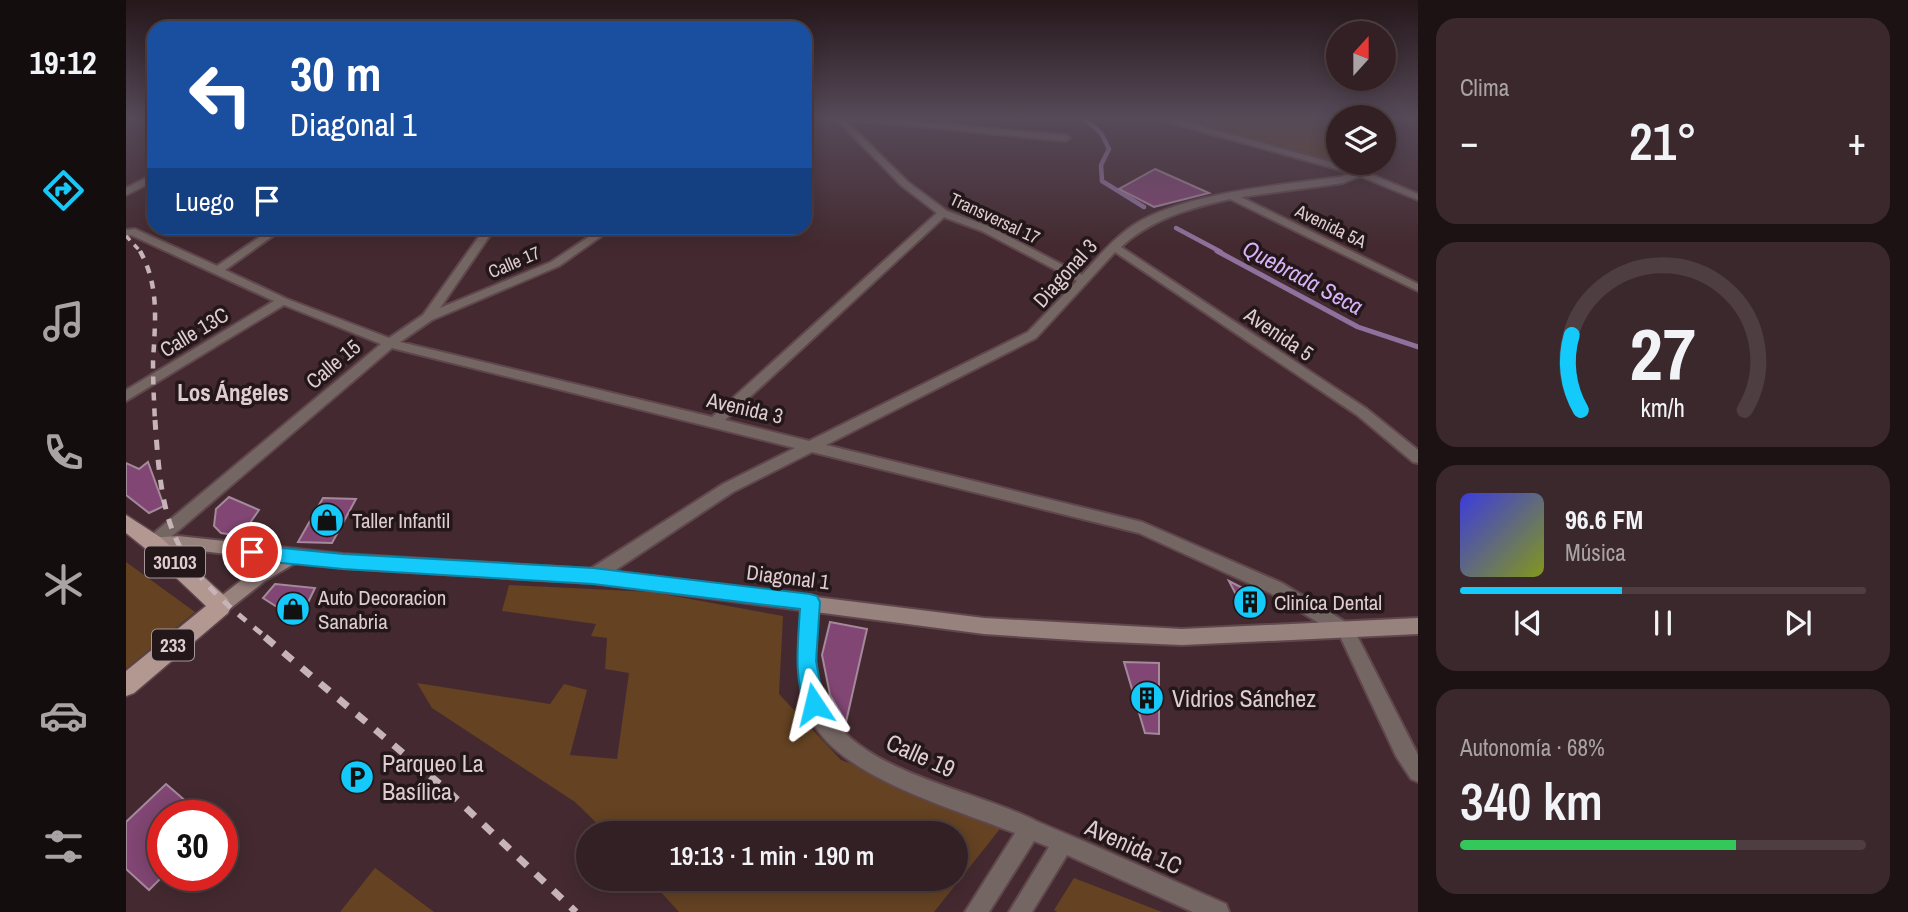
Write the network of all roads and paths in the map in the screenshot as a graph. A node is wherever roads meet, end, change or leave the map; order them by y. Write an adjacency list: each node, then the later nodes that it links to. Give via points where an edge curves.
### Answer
1 (882, 161): 8 (street, Transversal 17)
2 (1350, 175): 6 (street, Diagonal 3, via 1343,180)
3 (1375, 175): 7 (street)
4 (147, 181): 5 (street)
5 (126, 192)
6 (1230, 195): 13 (street, Diagonal 3, via 1142,224); 16 (street, Avenida 5A)
7 (1418, 197)
8 (943, 213): 15 (street, Transversal 17, via 986,229); 23 (street)
9 (129, 232): 14 (street, Avenida 3)
10 (269, 235): 14 (street)
11 (485, 235): 17 (street, Calle 15)
12 (598, 235): 18 (street, Calle 17, via 555,264)
13 (1114, 247): 15 (street, Diagonal 3); 25 (street, Avenida 5, via 1362,412)
14 (218, 271): 19 (street, Avenida 3)
15 (1084, 281): 24 (street, Diagonal 3, via 1032,335)
16 (1418, 288)
17 (447, 290): 18 (street); 20 (street, Calle 15)
18 (470, 300): 20 (street, Calle 17)
19 (282, 301): 21 (street, Avenida 3); 22 (street, Calle 13C)
20 (427, 318): 21 (street, Calle 15)
21 (390, 343): 23 (street, Avenida 3); 27 (street, Calle 15)
22 (126, 396)
23 (714, 423): 24 (street, Avenida 3)
24 (812, 445): 29 (street, via 728,488); 33 (street, Avenida 3, via 1142,528 1276,588)
25 (1418, 458)
26 (126, 523): 27 (main road, 30103)
27 (153, 542): 28 (main road, Diagonal 1); 31 (main road, 30103)
28 (292, 557): 29 (main road, Diagonal 1); 31 (main road, 233)
29 (593, 576): 30 (main road, Diagonal 1)
30 (810, 602): 33 (main road, Diagonal 1, via 984,626 1089,633 1182,637); 36 (street, Calle 19, via 810,686 814,704 830,732 888,772)
31 (221, 606): 34 (main road, 233)
32 (1418, 626): 33 (main road, Diagonal 1)
33 (1346, 631): 35 (street)
34 (126, 685)
35 (1418, 772)
36 (1030, 828): 37 (street, Avenida 1C); 38 (street)
37 (1063, 843): 39 (street); 40 (street, Avenida 1C)
38 (976, 912)
39 (1020, 912)
40 (1218, 912)

